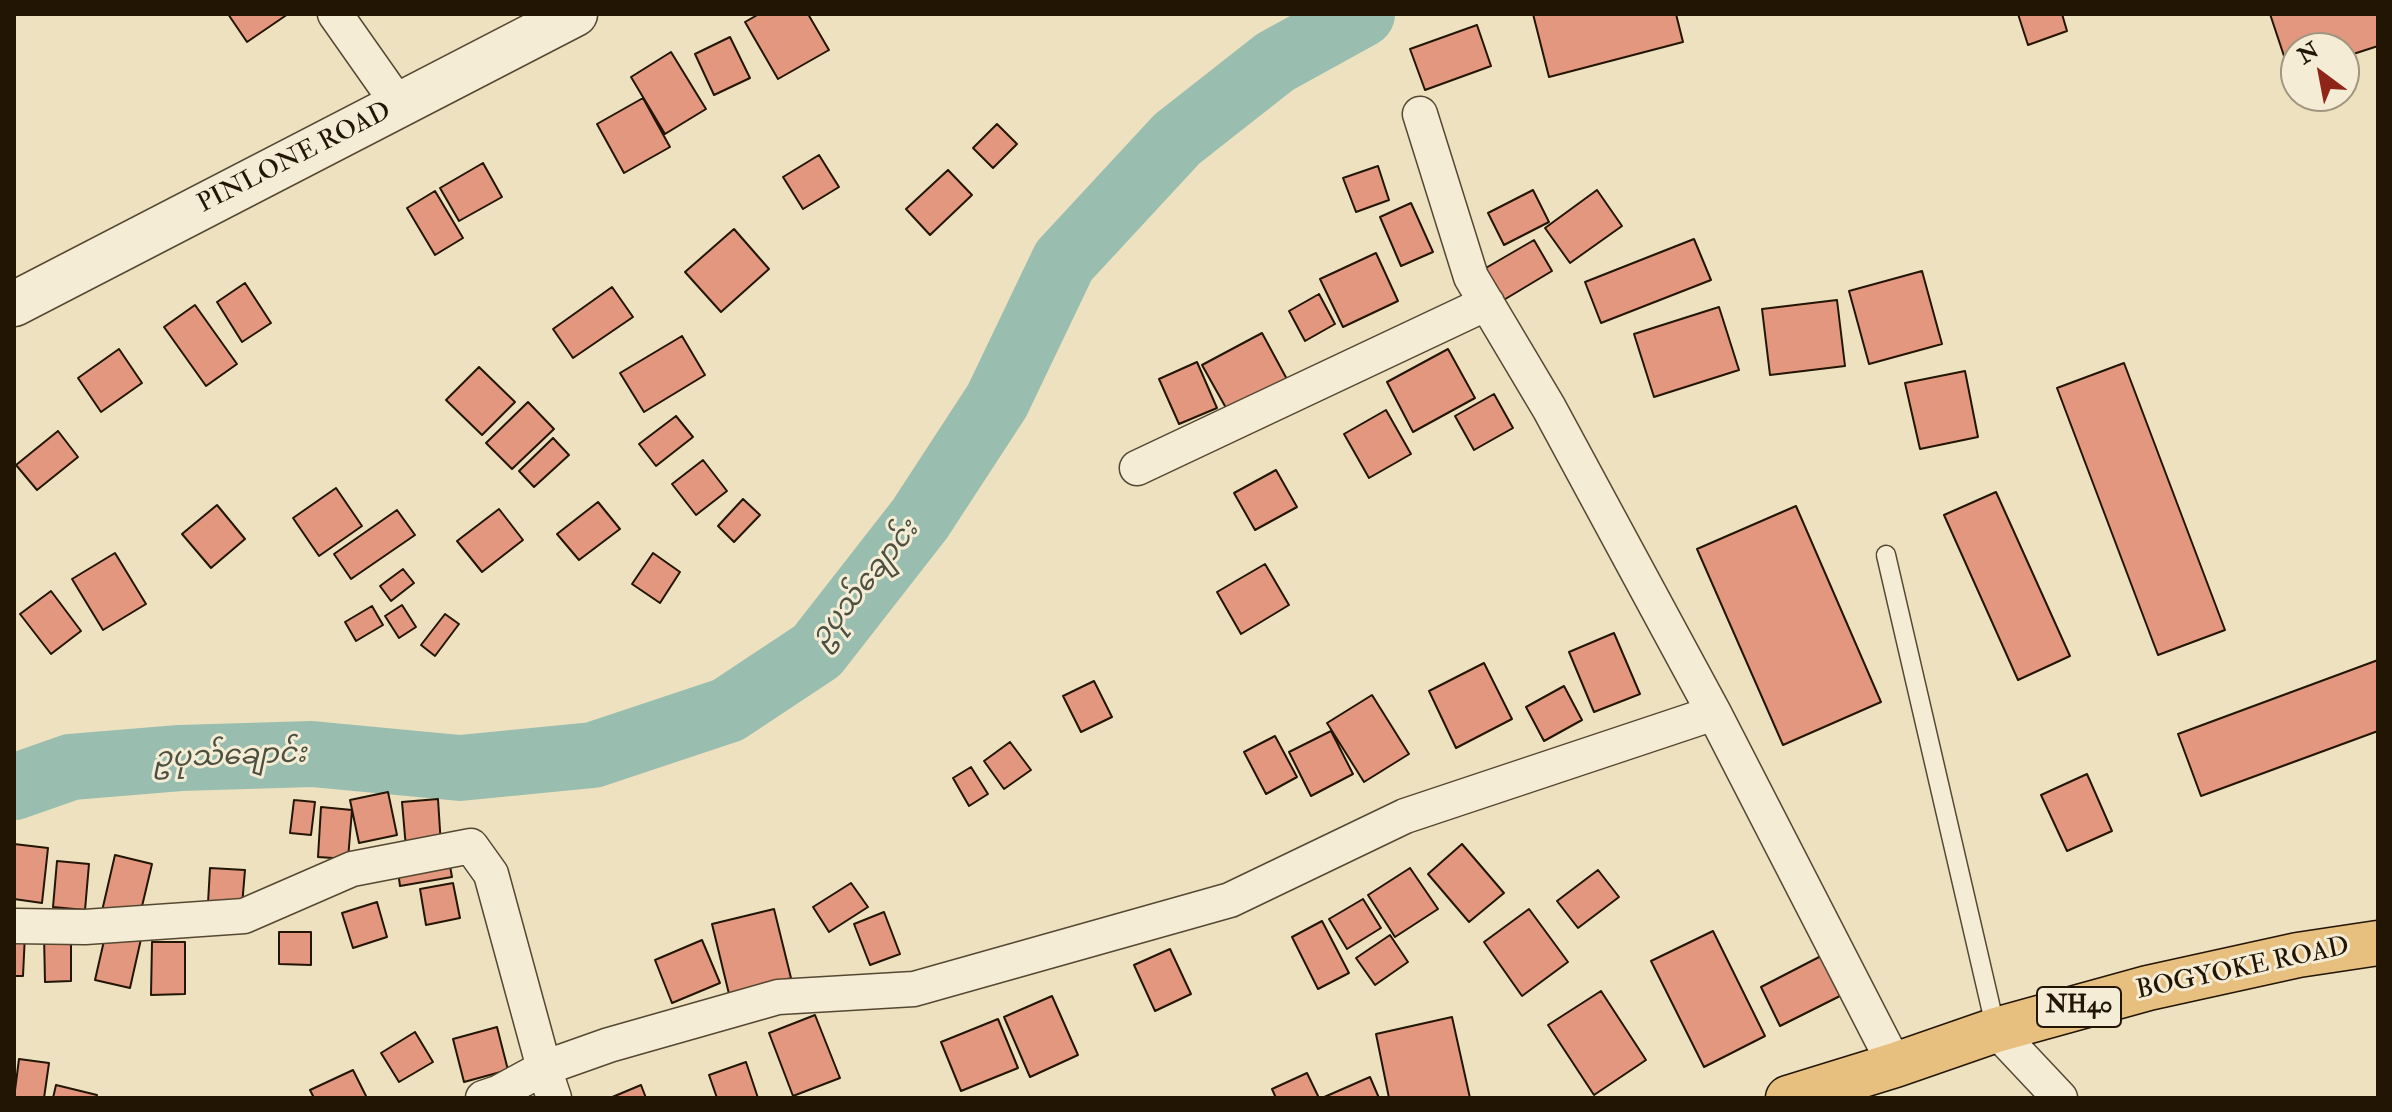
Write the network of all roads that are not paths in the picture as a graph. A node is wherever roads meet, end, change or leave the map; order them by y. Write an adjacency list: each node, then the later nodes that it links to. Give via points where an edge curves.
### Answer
1 (335, 14): 3 (street)
2 (575, 14): 3 (street, PINLONE ROAD)
3 (399, 105): 6 (street, PINLONE ROAD)
4 (1420, 114): 5 (street, via 1471,277)
5 (1487, 303): 7 (street); 9 (street)
6 (14, 304)
7 (1137, 468)
8 (1886, 555): 12 (lane)
9 (1714, 713): 13 (street); 14 (street, via 1405,816 1230,900 914,989 778,997 609,1045)
10 (14, 926): 14 (street, via 85,927 244,916 352,869 471,846 491,874)
11 (2378, 943): 12 (highway, BOGYOKE ROAD / NH40, via 2224,970)
12 (1996, 1030): 13 (highway, BOGYOKE ROAD / NH40); 17 (street)
13 (1895, 1065): 16 (highway, BOGYOKE ROAD / NH40)
14 (549, 1083): 15 (street)
15 (483, 1098)
16 (1788, 1098)
17 (2060, 1098)

